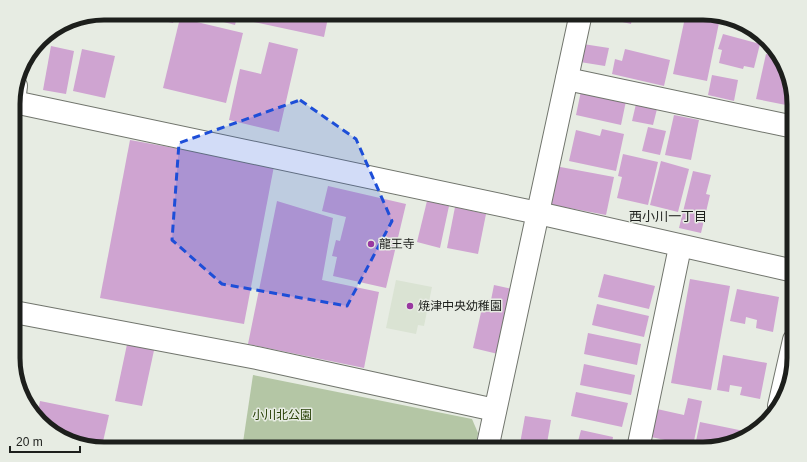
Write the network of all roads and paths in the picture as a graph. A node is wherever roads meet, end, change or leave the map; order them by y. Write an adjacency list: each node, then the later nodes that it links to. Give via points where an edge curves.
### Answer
1 (580, 20): 2 (street)
2 (567, 79): 4 (street); 5 (street)
3 (20, 103): 5 (street)
4 (787, 126)
5 (538, 214): 6 (street); 9 (street)
6 (680, 246): 7 (street); 11 (street)
7 (787, 269)
8 (20, 313): 9 (street, via 256,358)
9 (495, 410): 10 (street)
10 (488, 442)
11 (639, 442)

